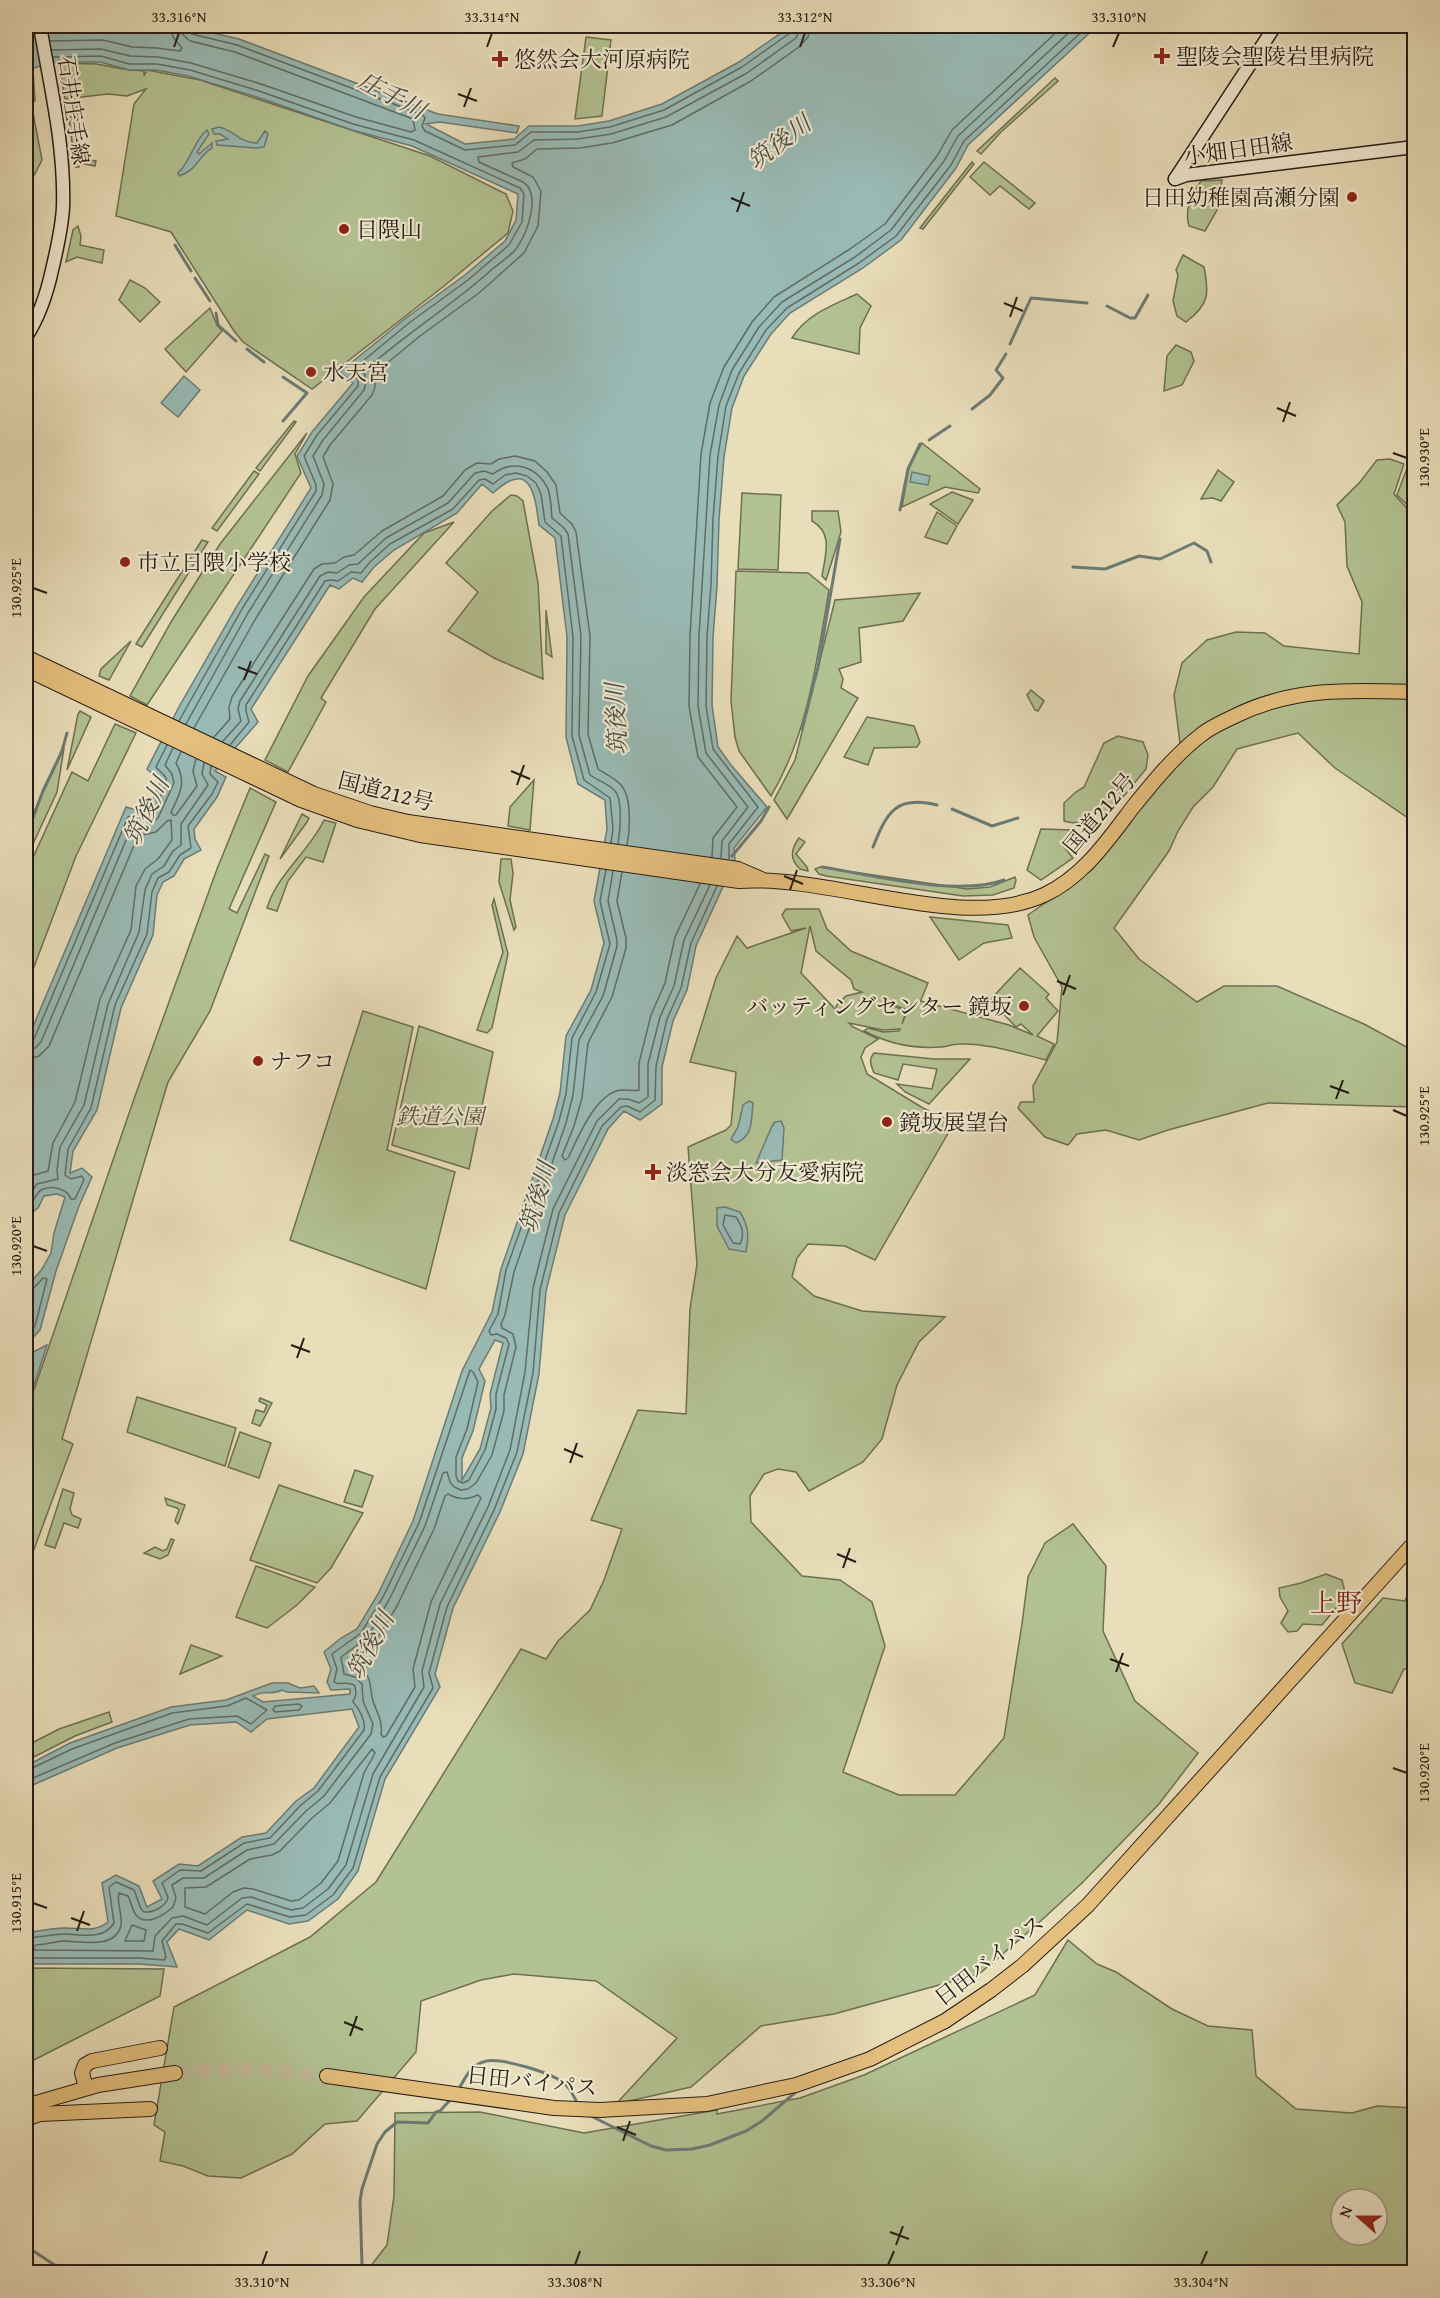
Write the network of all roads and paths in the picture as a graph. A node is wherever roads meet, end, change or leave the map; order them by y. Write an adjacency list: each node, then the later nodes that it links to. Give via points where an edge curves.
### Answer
1 (40, 26): 4 (main road, 石井庄手線, via 60,145 63,207 48,286)
2 (1275, 26): 3 (main road, 小畑日田線, via 1175,179)
3 (1414, 147)
4 (26, 337)
5 (26, 657): 7 (highway, 国道212号)
6 (26, 669): 7 (highway, 国道212号)
7 (64, 682): 8 (highway, 国道212号, via 328,805 549,848 976,908 1022,903 1066,882 1090,862 1166,767 1203,733 1245,711 1296,694)
8 (1414, 692)
9 (1414, 1543): 12 (highway, 日田バイパス, via 1088,1905 991,1990 945,2021 870,2059 796,2085 707,2104 600,2110 554,2108)
10 (160, 2048): 13 (highway, via 92,2061 82,2073)
11 (175, 2073): 13 (highway)
12 (327, 2076)
13 (86, 2088): 14 (highway)
14 (26, 2106)
15 (150, 2109): 16 (highway, via 40,2114)
16 (26, 2119)

